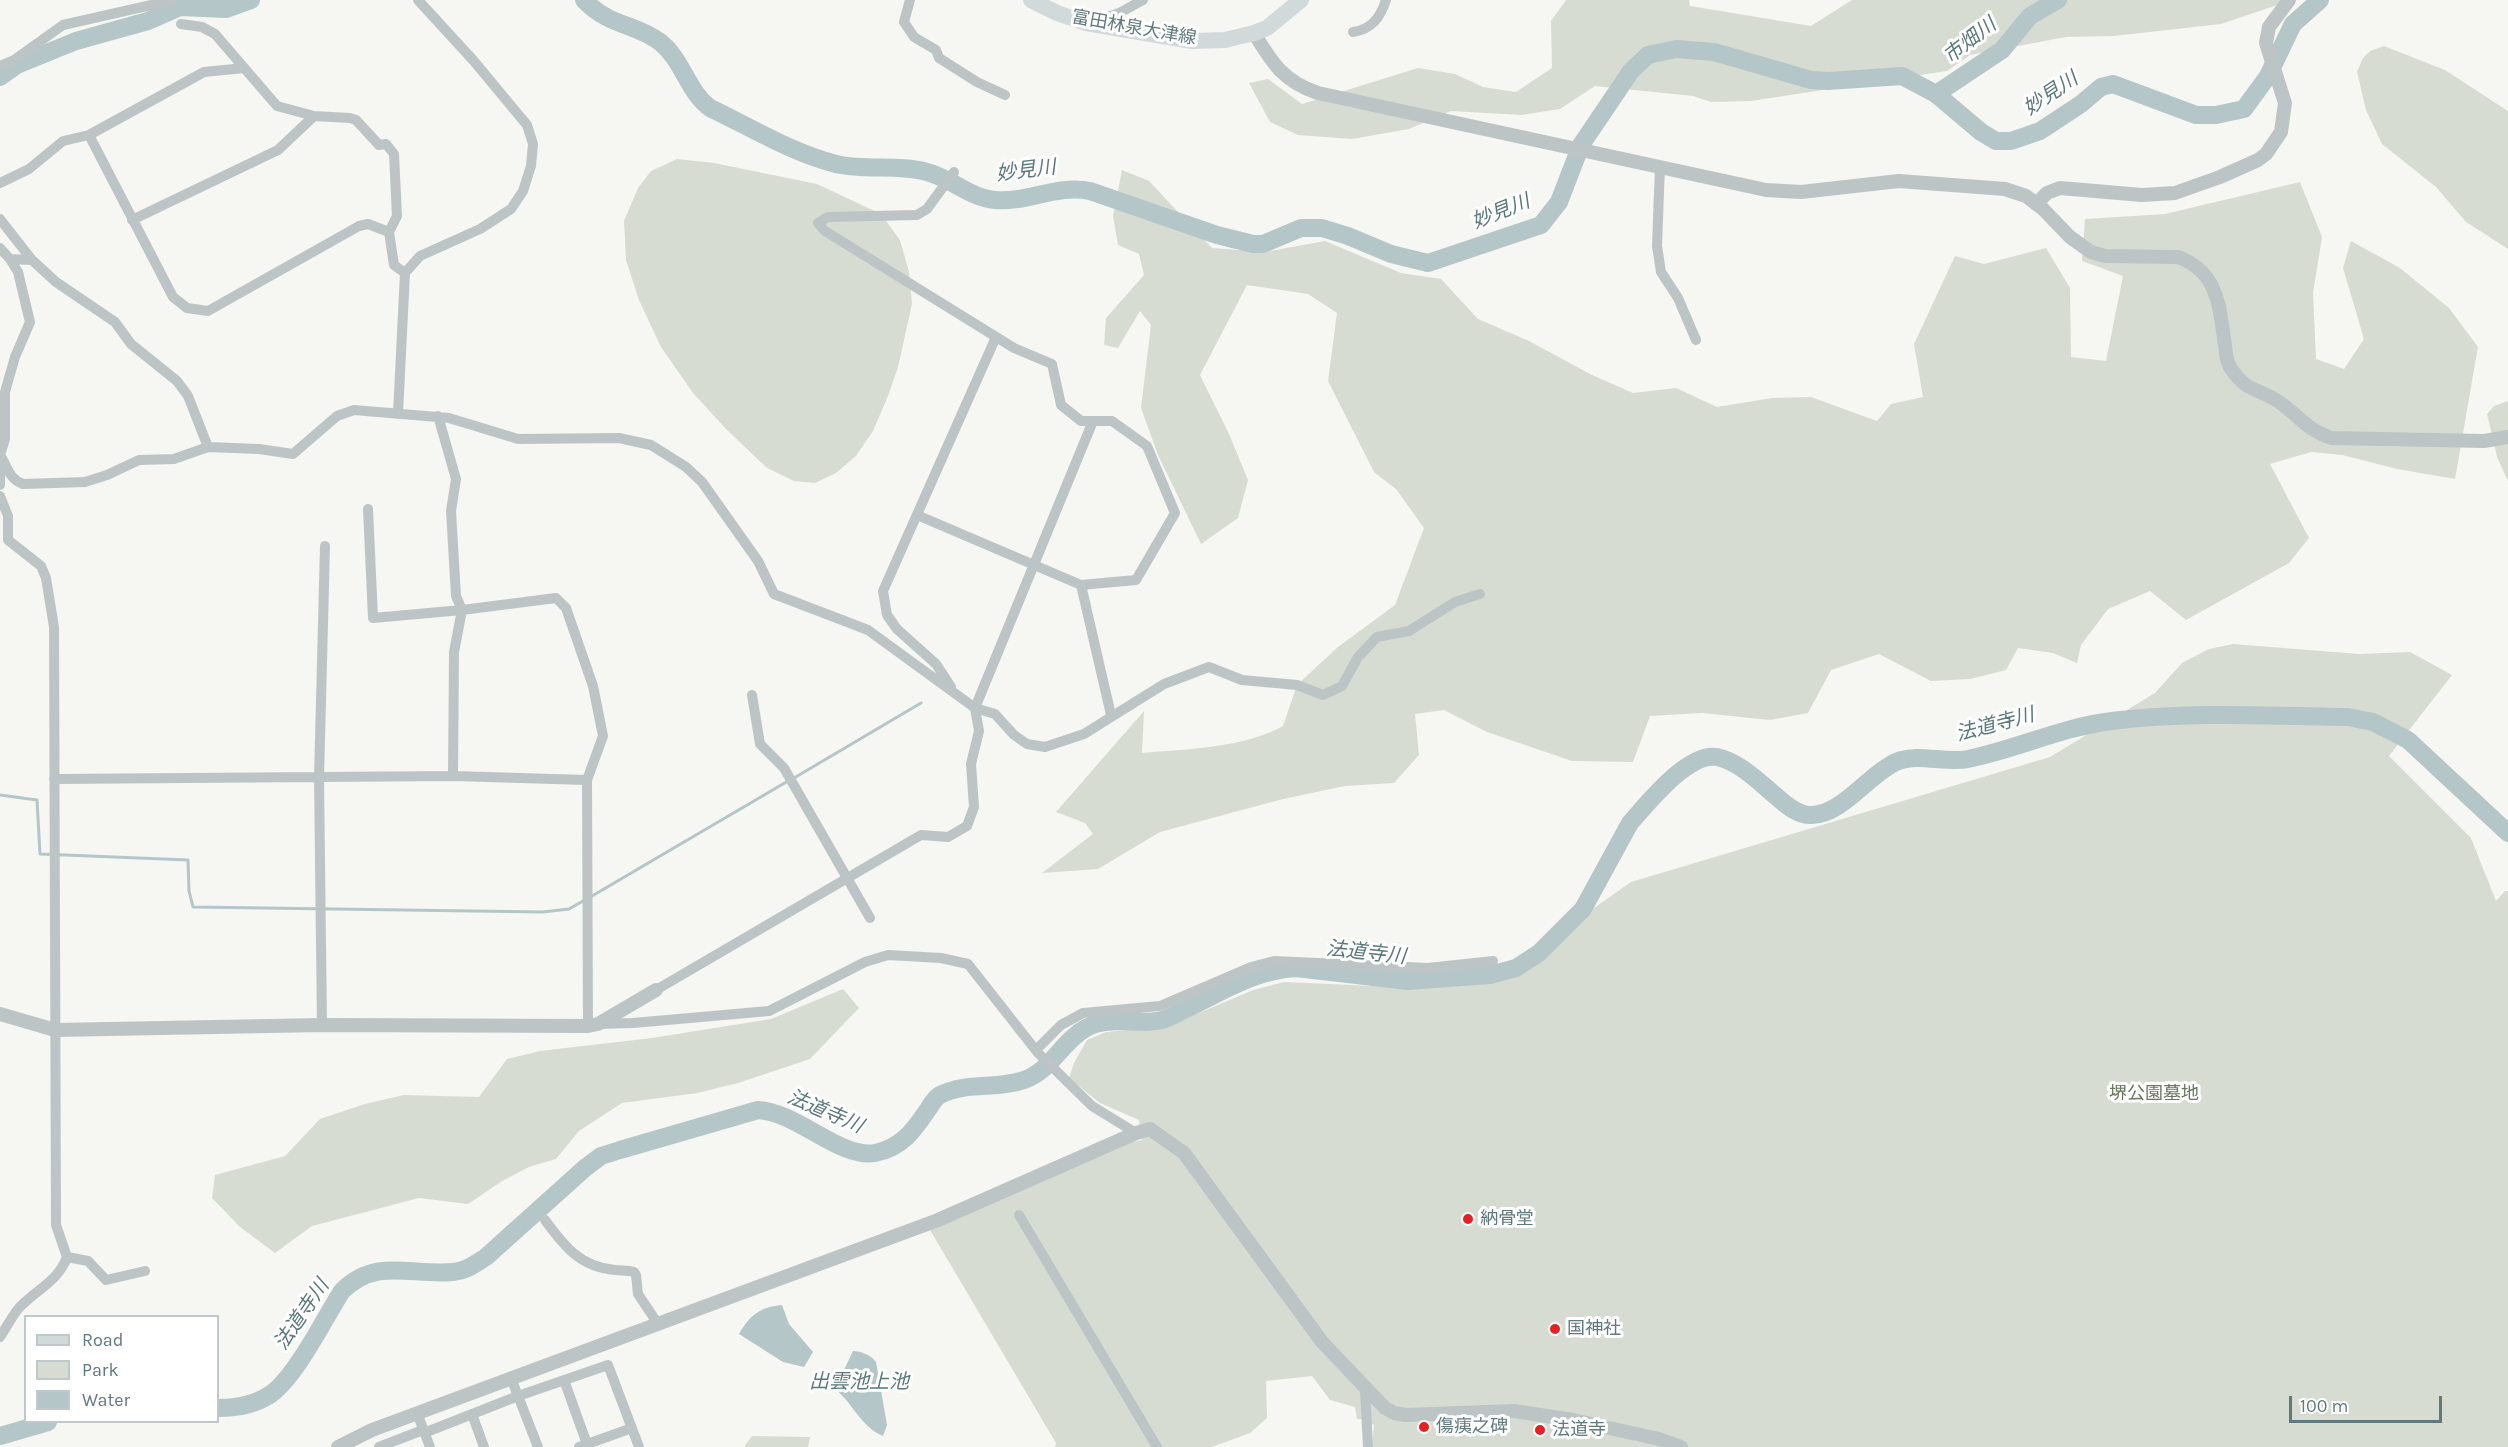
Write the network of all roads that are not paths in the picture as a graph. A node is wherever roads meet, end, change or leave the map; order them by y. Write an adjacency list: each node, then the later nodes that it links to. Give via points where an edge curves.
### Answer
1 (173, 0): 13 (street, via 63,25)
2 (418, 0): 28 (street, via 527,125 533,144 524,191 511,209 480,229 420,256)
3 (910, 0): 15 (street, via 904,22 914,37 936,50 948,64)
4 (1031, 0): 9 (main road, 富田林泉大津線)
5 (1143, 0): 9 (street, via 1117,15 1089,16)
6 (1301, 0): 12 (main road, 富田林泉大津線, via 1267,28)
7 (1386, 0): 11 (street, via 1373,24)
8 (2289, 0): 21 (street, via 2269,27 2266,43 2285,103 2284,121 2275,143 2258,160 2175,193 2142,195 2060,188 2047,193)
9 (1081, 22): 12 (main road, 富田林泉大津線, via 1192,41 1225,40)
10 (181, 24): 14 (street, via 202,27 214,34)
11 (1353, 32)
12 (1254, 33): 18 (street, via 1272,63 1306,89)
13 (0, 66)
14 (244, 68): 16 (street, via 277,106); 17 (street, via 204,72)
15 (1005, 95)
16 (314, 116): 23 (street, via 278,150); 24 (street, via 356,120 379,145 386,144 394,154 397,216)
17 (89, 135): 20 (street, via 63,141 29,169); 23 (street)
18 (1660, 166): 21 (street, via 1766,190 1801,192 1899,181 2005,189); 30 (street, via 1657,246 1661,272 1678,298)
19 (954, 172): 29 (street, via 927,209 917,214 828,217 818,223)
20 (0, 183)
21 (2036, 204): 35 (street, via 2091,252 2105,256 2178,257 2202,271 2217,293 2228,364 2246,387 2281,403 2311,430 2331,438 2484,441)
22 (0, 219): 27 (street)
23 (132, 220): 24 (street, via 174,297 188,308 208,311 359,226 368,224)
24 (389, 232): 28 (street, via 394,265)
25 (0, 248): 26 (street)
26 (10, 259): 27 (street); 31 (street, via 18,272 30,322)
27 (32, 260): 36 (street, via 56,282 114,322 131,344 177,381 188,396)
28 (405, 273): 32 (street)
29 (996, 337): 34 (street, via 1052,364 1061,405 1081,421); 41 (street)
30 (1696, 340)
31 (2, 402): 37 (street, via 5,439)
32 (398, 414): 33 (street); 36 (street, via 354,410 337,416 293,454)
33 (438, 416): 46 (street, via 456,479 451,511 456,596); 47 (street, via 518,439 619,438 651,445 702,482 758,561 774,594 868,630)
34 (1093, 421): 43 (street); 44 (street, via 1112,421 1148,447 1175,513 1136,580)
35 (2508, 437)
36 (208, 447): 37 (street, via 174,459 139,460 107,475 75,482 23,484 8,473)
37 (0, 455): 38 (street)
38 (0, 485)
39 (0, 496): 53 (street, via 8,516 8,540 41,566 46,578 54,627)
40 (368, 509): 46 (street, via 373,618)
41 (917, 516): 43 (street); 47 (street, via 883,591 887,615 897,630 936,664)
42 (325, 546): 52 (street)
43 (1035, 566): 44 (street); 49 (street)
44 (1081, 585): 50 (street)
45 (1480, 594): 50 (street, via 1455,602 1409,632 1377,637 1358,657 1342,686 1323,695 1297,685 1242,680 1209,667 1164,684)
46 (462, 610): 51 (street, via 454,652); 54 (street, via 556,598 566,608 593,686 603,736)
47 (954, 693): 49 (street)
48 (752, 695): 55 (street, via 760,744 784,768)
49 (975, 708): 50 (street, via 995,714 1027,744 1045,747 1084,734); 55 (street, via 979,731 971,764 974,807 968,826 948,837 921,835)
50 (1111, 716)
51 (453, 776): 52 (street); 54 (street)
52 (319, 778): 53 (street); 60 (street)
53 (54, 779): 62 (street)
54 (587, 780): 61 (street)
55 (848, 878): 56 (street); 58 (street)
56 (870, 918)
57 (1493, 962): 63 (street, via 1428,968 1274,961 1160,1006 1083,1013 1061,1025)
58 (656, 990): 61 (street)
59 (0, 1014): 62 (street)
60 (322, 1025): 61 (street); 62 (street)
61 (593, 1025): 63 (street, via 770,1011 865,962 888,956 941,958 968,964)
62 (55, 1030): 67 (street, via 56,1226)
63 (1037, 1051): 64 (street, via 1092,1106)
64 (1136, 1133): 69 (street, via 938,1220); 73 (street, via 1150,1128 1184,1153 1322,1342)
65 (1018, 1215): 86 (street)
66 (545, 1220): 69 (street, via 571,1253 615,1271 634,1272 638,1294)
67 (67, 1257): 68 (street, via 88,1261 106,1280); 70 (street, via 53,1280 20,1308)
68 (145, 1271)
69 (658, 1324): 71 (street)
70 (0, 1337)
71 (511, 1378): 74 (street); 75 (street)
72 (564, 1380): 74 (street); 77 (street, via 608,1365); 79 (street)
73 (1365, 1389): 87 (street); 88 (street, via 1385,1408 1400,1414 1514,1411 1573,1420)
74 (518, 1396): 76 (street); 84 (street)
75 (417, 1413): 78 (street); 80 (street)
76 (472, 1414): 78 (street); 83 (street)
77 (632, 1428): 79 (street); 85 (street)
78 (424, 1431): 81 (street); 82 (street)
79 (583, 1445)
80 (338, 1447)
81 (378, 1447)
82 (430, 1447)
83 (484, 1447)
84 (538, 1447)
85 (639, 1447)
86 (1157, 1447)
87 (1368, 1447)
88 (1681, 1447)

